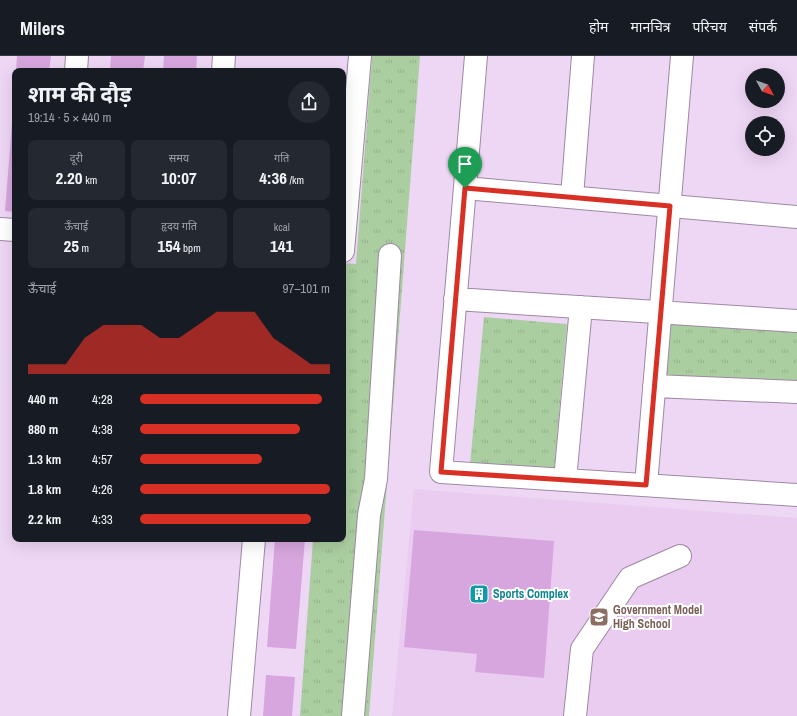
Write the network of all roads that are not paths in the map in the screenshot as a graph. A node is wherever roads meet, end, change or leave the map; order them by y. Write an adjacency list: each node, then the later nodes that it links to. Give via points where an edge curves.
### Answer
1 (77, 56): 7 (street)
2 (224, 56): 8 (street)
3 (360, 56): 12 (street)
4 (476, 56): 9 (street)
5 (584, 56): 10 (street)
6 (682, 56): 11 (street)
7 (76, 68)
8 (223, 68)
9 (465, 188): 10 (street); 17 (street)
10 (572, 197): 11 (street)
11 (670, 206): 13 (street); 19 (street)
12 (346, 217)
13 (797, 217)
14 (0, 229): 15 (street)
15 (12, 230)
16 (390, 254): 29 (street, via 376,479 369,515)
17 (455, 298): 18 (street); 23 (street, via 441,472)
18 (581, 307): 19 (street); 23 (street)
19 (661, 313): 20 (street); 21 (street)
20 (797, 321)
21 (654, 386): 22 (street); 24 (street)
22 (797, 392)
23 (565, 480): 24 (street)
24 (646, 485): 25 (street)
25 (797, 495)
26 (254, 542): 28 (street)
27 (680, 556): 30 (street, via 630,578 582,649)
28 (239, 716)
29 (353, 716)
30 (575, 716)

